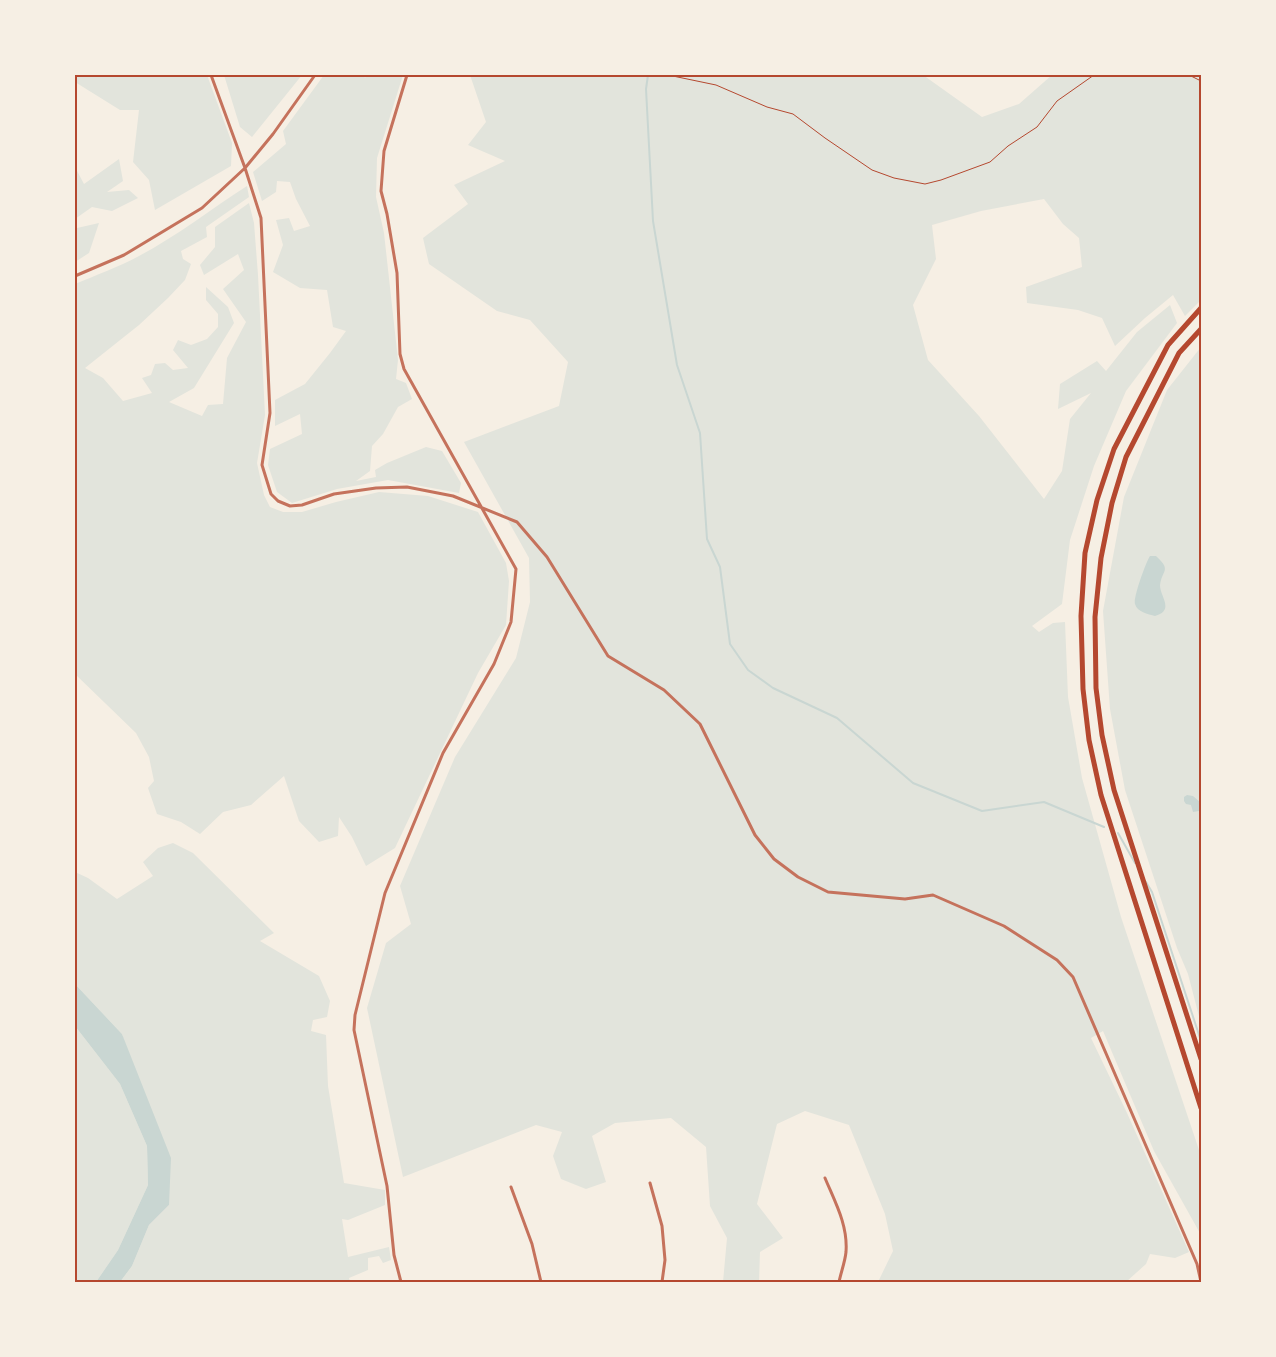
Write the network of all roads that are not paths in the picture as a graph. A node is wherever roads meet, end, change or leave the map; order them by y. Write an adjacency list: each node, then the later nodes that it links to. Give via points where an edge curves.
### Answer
1 (212, 75): 4 (street)
2 (315, 75): 4 (street)
3 (407, 75): 8 (street, via 384,151 381,191 397,273 400,354 404,369)
4 (245, 168): 5 (street, via 202,208 124,256); 8 (street, via 261,218 270,413 262,465 271,494 290,506 334,494 407,487 453,496)
5 (75, 276)
6 (1201, 308): 10 (highway, via 1168,344 1114,449 1097,500 1085,553 1081,616 1083,689 1089,740 1101,795)
7 (1201, 329): 9 (highway, via 1179,353 1126,457 1112,503 1101,558 1095,617 1096,688 1114,790)
8 (480, 507): 14 (street, via 516,568 511,622 494,664 443,753 385,893 354,1015 354,1030 387,1186 394,1256); 18 (street, via 517,522 547,557 608,656 664,690 700,724 755,835 774,859 798,877 828,892 905,899 933,895 1004,926 1057,960 1073,977 1197,1264)
9 (1201, 1059)
10 (1201, 1108)
11 (825, 1178): 17 (street, via 846,1236)
12 (650, 1183): 16 (street, via 662,1226 665,1260)
13 (511, 1187): 15 (street, via 532,1244)
14 (401, 1282)
15 (541, 1282)
16 (662, 1282)
17 (839, 1282)
18 (1201, 1282)

